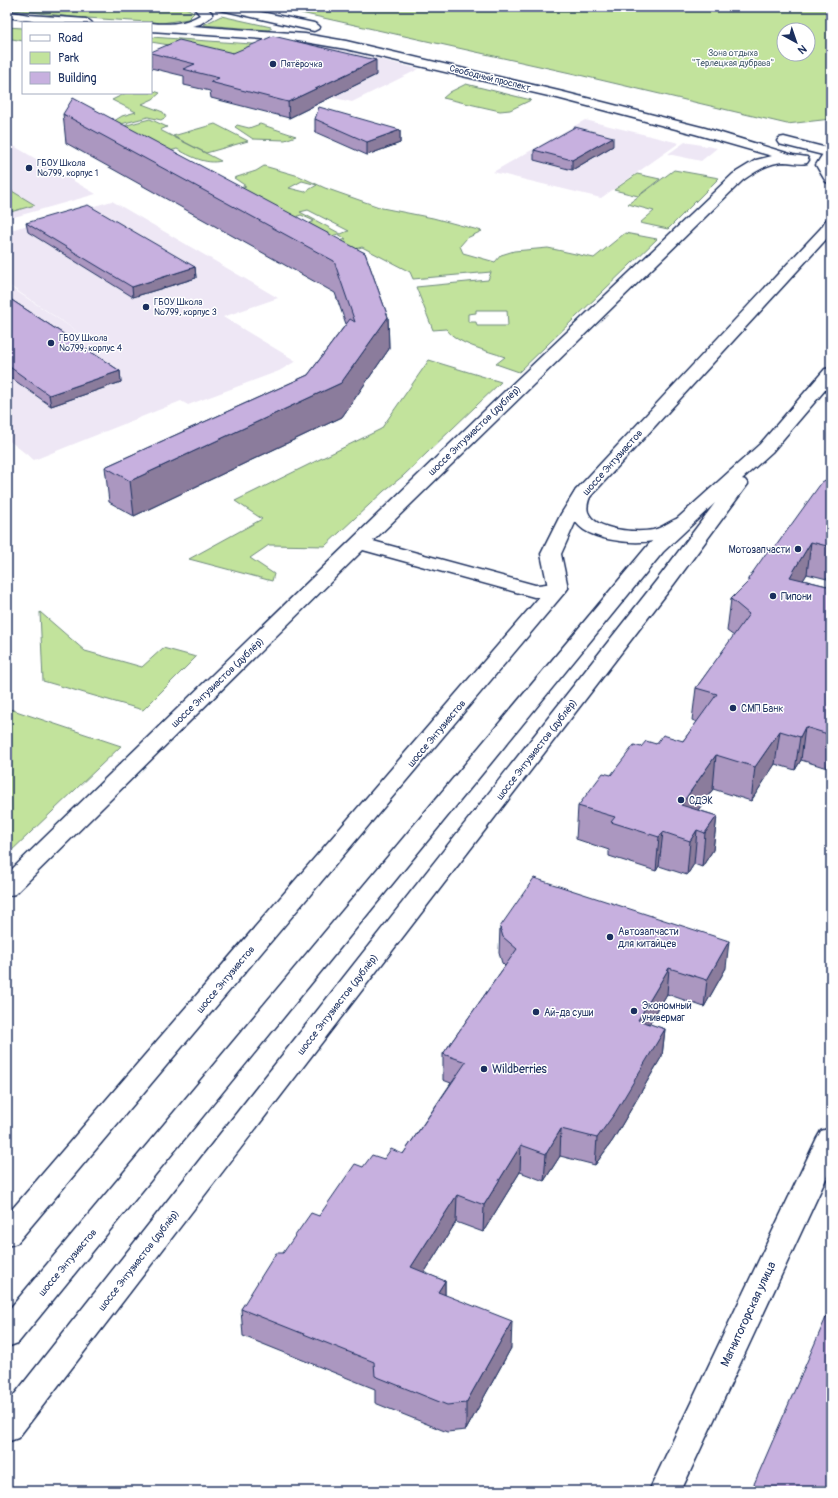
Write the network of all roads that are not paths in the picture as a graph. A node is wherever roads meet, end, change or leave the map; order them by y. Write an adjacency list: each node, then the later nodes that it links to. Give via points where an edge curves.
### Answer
1 (198, 7): 6 (main road, Свободный проспект, via 203,9 206,16 196,22)
2 (221, 7): 9 (main road, Свободный проспект, via 522,75)
3 (7, 14): 5 (main road)
4 (7, 18): 5 (main road)
5 (63, 22)
6 (152, 27)
7 (152, 27): 8 (main road, Свободный проспект, via 297,37 332,42)
8 (700, 131): 10 (main road, Свободный проспект); 11 (main road, via 734,145 742,158)
9 (828, 157): 10 (main road, Свободный проспект); 12 (main road)
10 (802, 160): 11 (main road, шоссе Энтузиастов (дублёр), via 771,160 755,165)
11 (738, 177): 18 (main road, шоссе Энтузиастов (дублёр))
12 (831, 179)
13 (831, 223): 16 (main road, шоссе Энтузиастов)
14 (831, 373): 15 (main road, шоссе Энтузиастов)
15 (766, 448): 17 (main road, шоссе Энтузиастов); 24 (main road, шоссе Энтузиастов (дублёр), via 667,580)
16 (582, 494): 17 (main road, via 579,514 602,531 628,536 655,535); 19 (main road, шоссе Энтузиастов, via 551,554)
17 (683, 522): 23 (main road, шоссе Энтузиастов, via 646,560)
18 (359, 543): 19 (main road); 20 (main road, шоссе Энтузиастов (дублёр))
19 (546, 595): 22 (main road, шоссе Энтузиастов)
20 (7, 888)
21 (831, 1138): 25 (main road, Магнитогорская улица)
22 (7, 1235)
23 (7, 1334)
24 (7, 1428)
25 (665, 1491)

